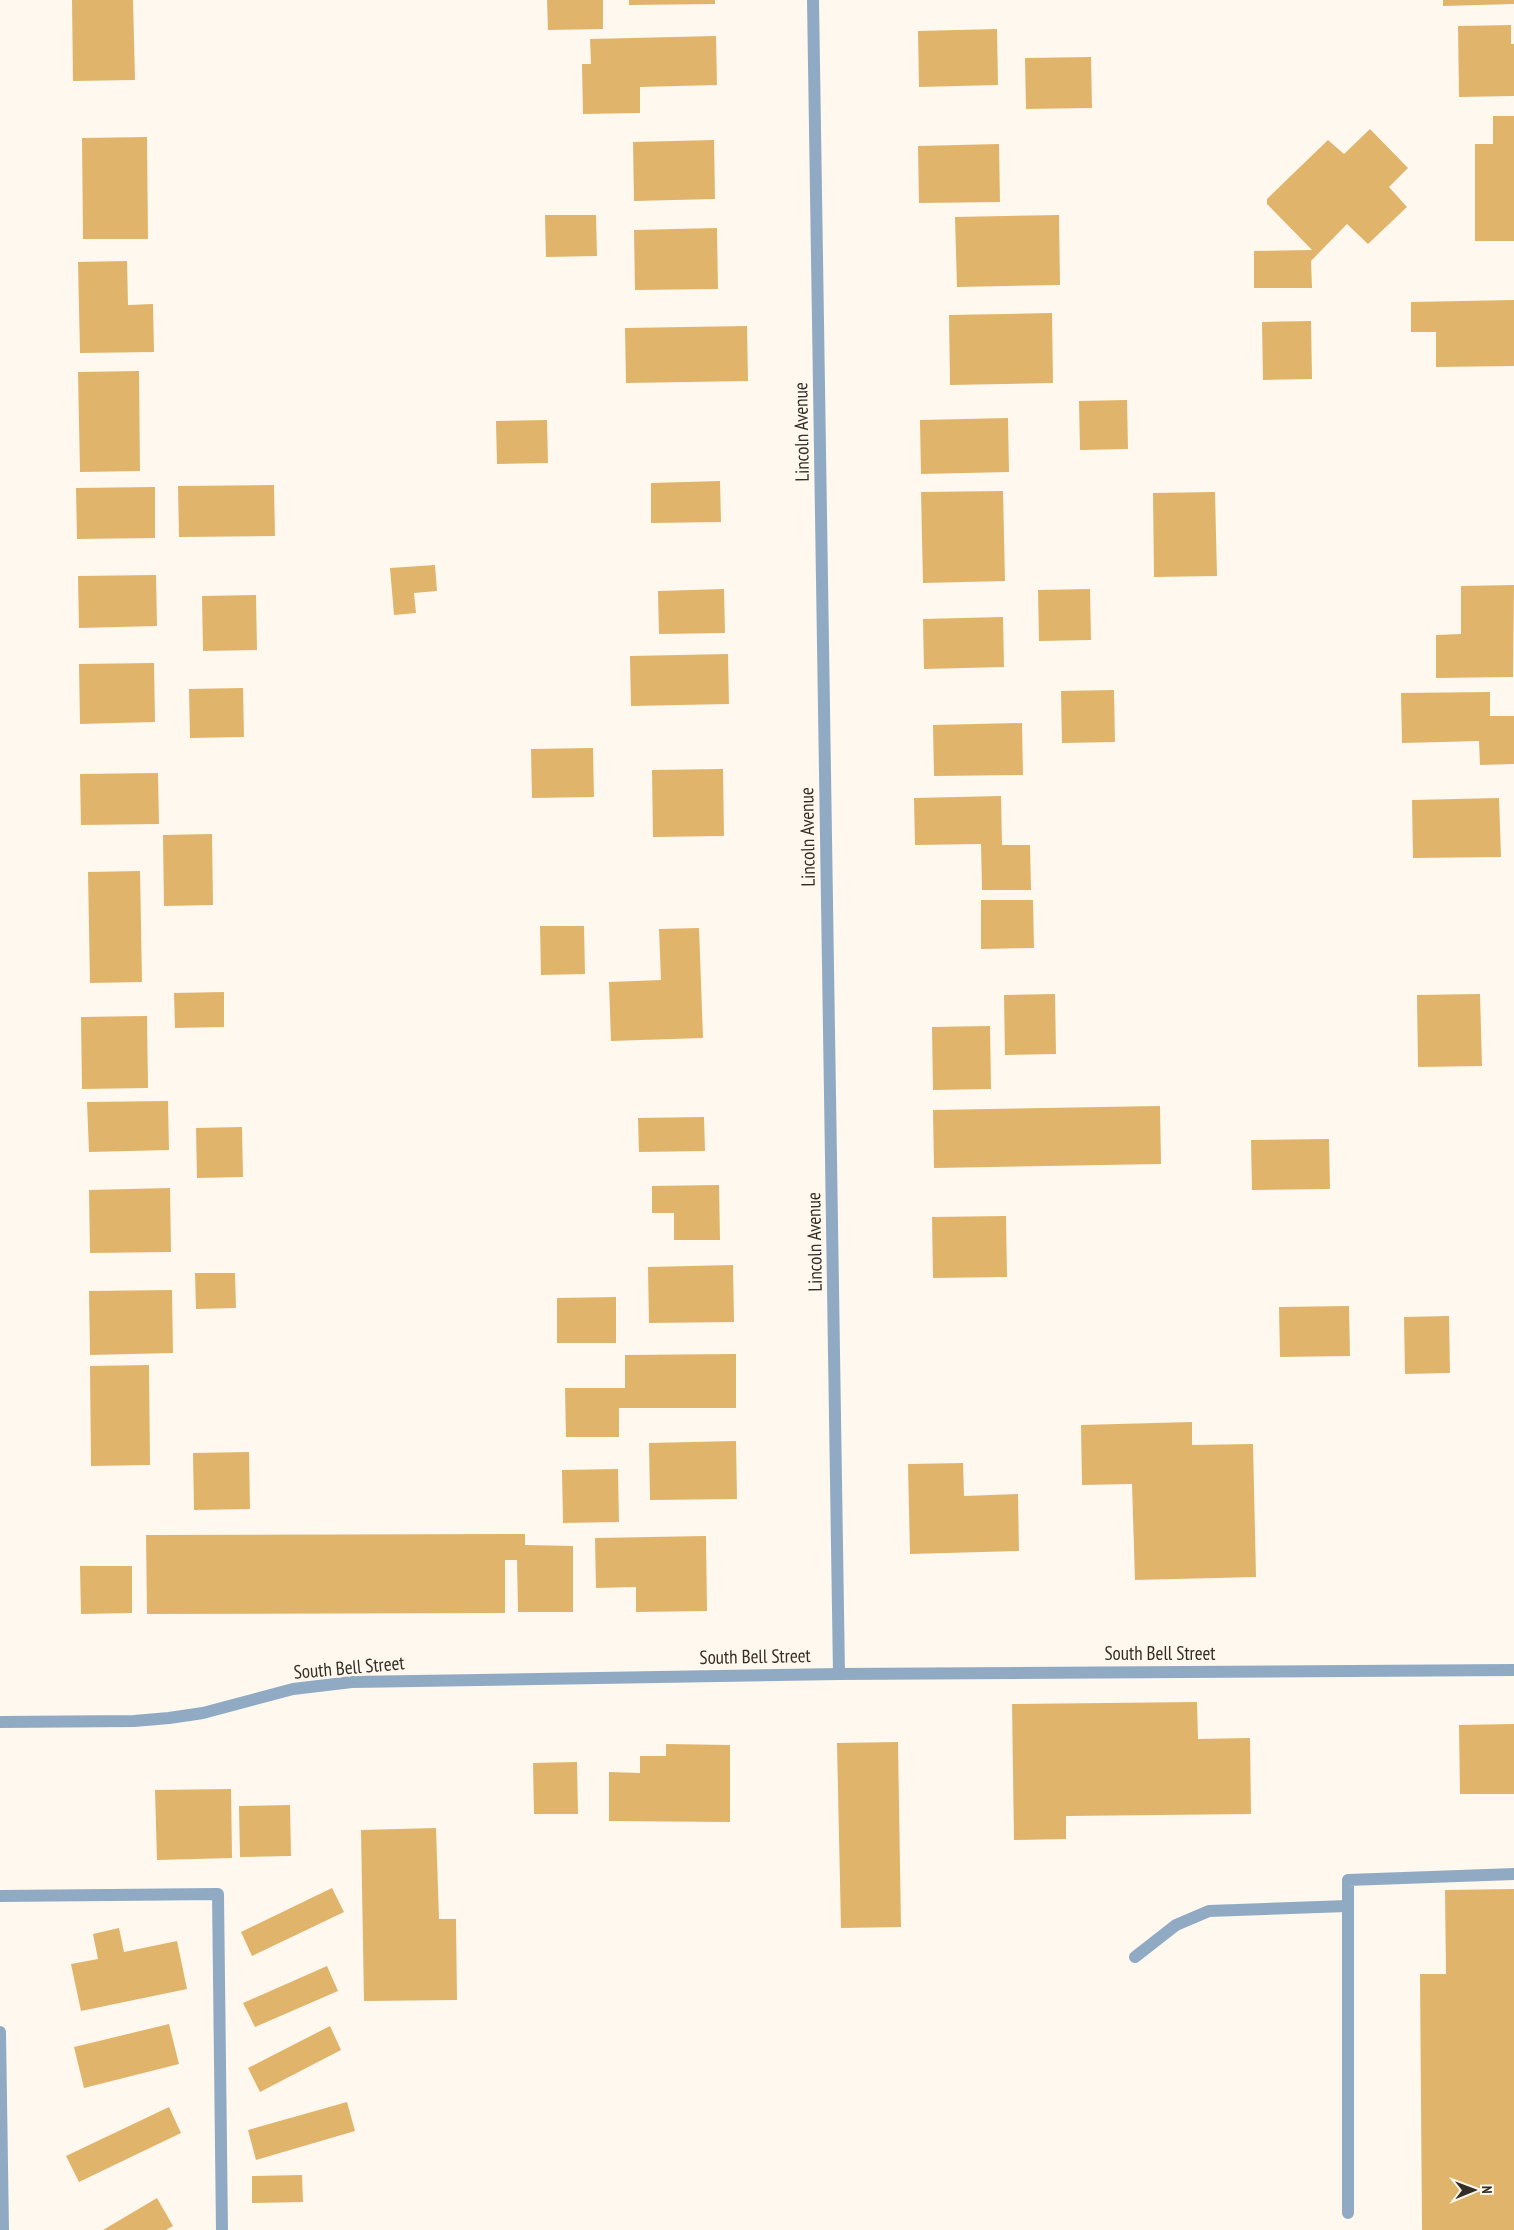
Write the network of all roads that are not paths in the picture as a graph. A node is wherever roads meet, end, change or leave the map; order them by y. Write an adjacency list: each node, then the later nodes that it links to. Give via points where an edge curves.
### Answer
1 (813, 0): 3 (street, Lincoln Avenue)
2 (1514, 1670): 3 (street, South Bell Street)
3 (839, 1674): 4 (street, South Bell Street, via 352,1682 293,1690 203,1713 169,1718)
4 (0, 1722)
5 (1514, 1874): 7 (street, via 1348,1880)
6 (0, 1896): 12 (street, via 218,1894)
7 (1347, 1906): 8 (street, via 1210,1912 1176,1925); 10 (street)
8 (1134, 1958)
9 (0, 2032): 11 (street)
10 (1348, 2213)
11 (3, 2230)
12 (222, 2230)

